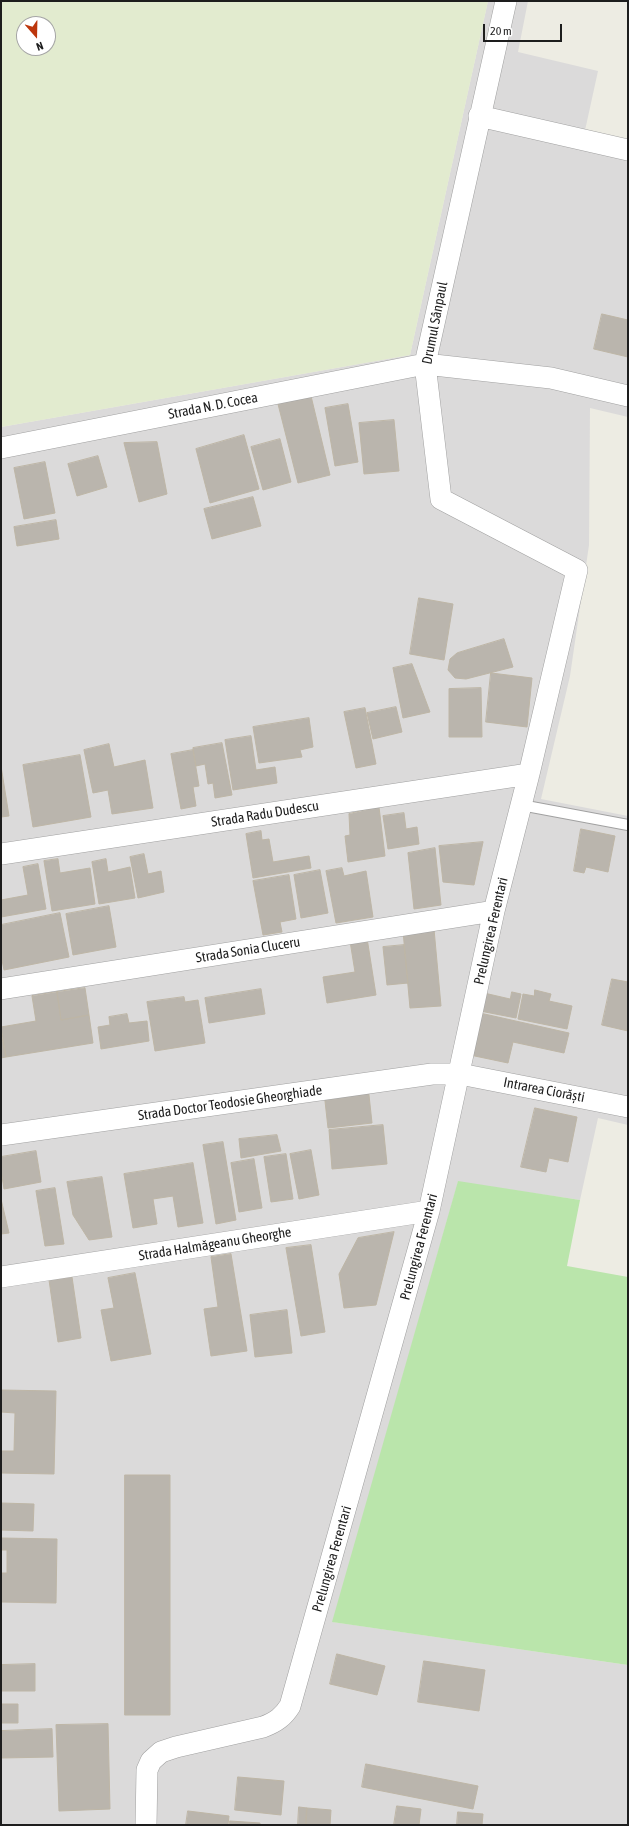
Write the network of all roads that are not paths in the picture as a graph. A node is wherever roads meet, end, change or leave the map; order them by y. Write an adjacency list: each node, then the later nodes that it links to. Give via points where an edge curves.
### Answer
1 (506, 1): 2 (street, Drumul Sânpaul)
2 (480, 116): 3 (street); 4 (street, Drumul Sânpaul)
3 (628, 150)
4 (425, 364): 5 (street, Strada N. D. Cocea, via 551,378); 6 (street, Strada N. D. Cocea); 7 (street, Drumul Sânpaul, via 441,499)
5 (628, 396)
6 (1, 448)
7 (577, 570): 8 (street, Prelungirea Ferentari)
8 (529, 774): 9 (street, Prelungirea Ferentari); 11 (street, Strada Radu Dudescu)
9 (521, 805): 10 (lane); 12 (street, Prelungirea Ferentari)
10 (628, 825)
11 (1, 854)
12 (494, 911): 13 (street, Strada Sonia Cluceru); 14 (street, Prelungirea Ferentari)
13 (1, 989)
14 (460, 1074): 15 (street, Intrarea Ciorăști); 16 (street, Strada Doctor Teodosie Gheorghiade, via 432,1074); 17 (street, Prelungirea Ferentari)
15 (628, 1107)
16 (1, 1135)
17 (429, 1211): 18 (street, Strada Halmăgeanu Gheorghe); 19 (street, Prelungirea Ferentari, via 290,1706 276,1722 263,1727 161,1752 151,1761 147,1770)
18 (1, 1276)
19 (146, 1825)

